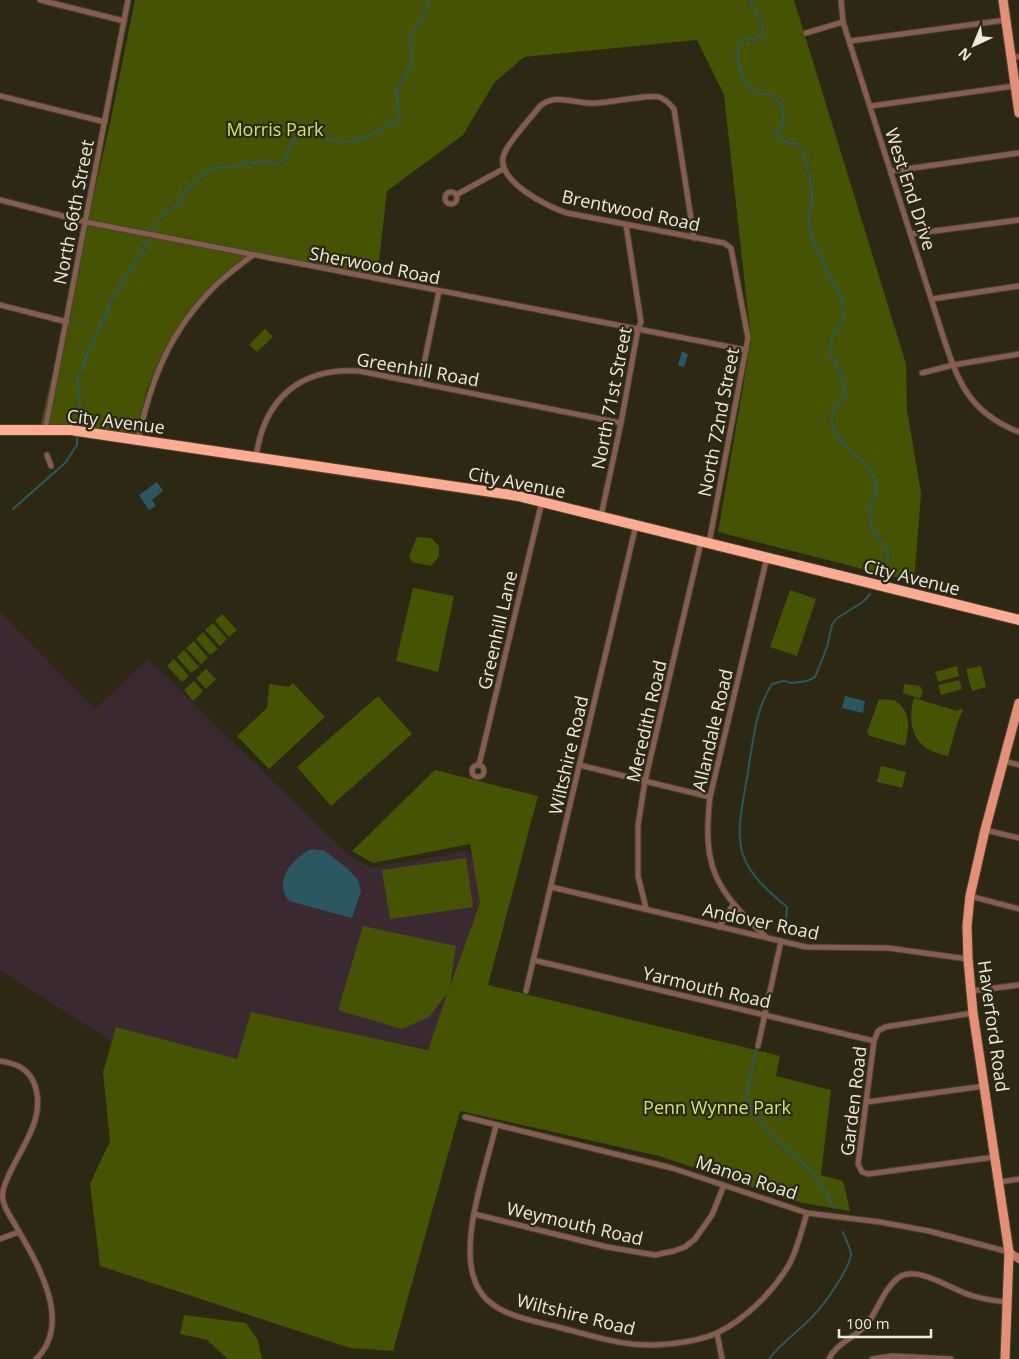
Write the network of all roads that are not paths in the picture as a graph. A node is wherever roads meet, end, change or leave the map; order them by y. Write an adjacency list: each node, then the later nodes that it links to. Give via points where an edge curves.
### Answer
1 (40, 0): 6 (street)
2 (128, 0): 6 (street, North 66th Street)
3 (841, 0): 7 (street, West End Drive)
4 (1003, 0): 5 (main road)
5 (1006, 20): 9 (street); 10 (main road)
6 (124, 21): 15 (street, North 66th Street)
7 (843, 22): 8 (street); 9 (street, West End Drive)
8 (806, 33)
9 (850, 42): 13 (street, West End Drive)
10 (1015, 56): 11 (main road)
11 (1014, 86): 13 (street); 14 (main road)
12 (0, 96): 15 (street)
13 (871, 106): 18 (street, West End Drive)
14 (1019, 113)
15 (105, 122): 22 (street, North 66th Street)
16 (1019, 152): 18 (street)
17 (503, 168): 19 (street); 23 (street, Brentwood Road, via 508,177 552,208); 25 (street, via 504,153 545,102 554,98 596,104 658,96 674,109)
18 (892, 171): 24 (street, West End Drive)
19 (456, 195)
20 (0, 200): 22 (street, Sherwood Road)
21 (1019, 220): 24 (street)
22 (86, 222): 27 (street, Sherwood Road); 32 (street, North 66th Street)
23 (626, 225): 25 (street, Brentwood Road); 33 (street, North 71st Street, via 641,322)
24 (911, 234): 30 (street, West End Drive)
25 (694, 238): 26 (street, Brentwood Road, via 724,243)
26 (731, 248): 34 (street, North 72nd Street, via 748,338)
27 (253, 255): 29 (street, Sherwood Road); 43 (street, via 216,285 178,331 150,391)
28 (1019, 286): 30 (street)
29 (438, 291): 33 (street, Sherwood Road); 38 (street)
30 (932, 299): 36 (street, West End Drive)
31 (0, 305): 32 (street)
32 (66, 322): 41 (street, North 66th Street)
33 (638, 329): 34 (street, Sherwood Road); 39 (street, North 71st Street)
34 (746, 350): 50 (street, North 72nd Street)
35 (1019, 354): 36 (street)
36 (953, 365): 37 (street); 42 (street, via 966,394 977,406 998,422)
37 (922, 373)
38 (420, 383): 39 (street, Greenhill Road); 45 (street, Greenhill Road, via 340,370 309,378 284,394 271,410 262,429)
39 (621, 423): 48 (street, North 71st Street)
40 (0, 430): 41 (highway, City Avenue)
41 (45, 430): 43 (highway, City Avenue, via 72,430)
42 (1019, 432)
43 (138, 440): 45 (highway, City Avenue)
44 (47, 455): 46 (street)
45 (256, 457): 47 (highway, City Avenue)
46 (51, 466)
47 (542, 501): 48 (highway, City Avenue); 55 (street, Greenhill Lane)
48 (601, 516): 49 (highway, City Avenue)
49 (636, 525): 50 (highway, City Avenue); 56 (street, Wiltshire Road)
50 (705, 542): 51 (highway, City Avenue); 58 (street, Meredith Road)
51 (767, 557): 52 (highway, City Avenue); 59 (street, Allandale Road)
52 (1019, 620)
53 (1019, 703): 54 (main road, Haverford Road)
54 (1004, 761): 57 (street); 60 (main road, Haverford Road)
55 (479, 765)
56 (579, 765): 58 (street); 62 (street, Wiltshire Road)
57 (1019, 765)
58 (645, 781): 59 (street); 65 (street, Meredith Road, via 637,847 638,876)
59 (710, 797): 64 (street, Allandale Road, via 706,827 708,850 716,878)
60 (985, 830): 61 (street); 63 (main road, Haverford Road)
61 (1019, 838)
62 (551, 887): 65 (street, Andover Road); 71 (street, Wiltshire Road)
63 (970, 896): 66 (street); 70 (main road, Haverford Road)
64 (733, 905): 67 (street); 68 (street, Allandale Road)
65 (646, 908): 67 (street, Andover Road)
66 (1019, 909)
67 (719, 927): 68 (street, Andover Road)
68 (766, 938): 69 (street, Andover Road)
69 (781, 941): 70 (street, Andover Road, via 806,947 888,948); 76 (street)
70 (968, 959): 74 (main road, Haverford Road)
71 (533, 960): 73 (street, Wiltshire Road); 76 (street, Yarmouth Road)
72 (1019, 985): 74 (street)
73 (526, 991)
74 (971, 991): 75 (main road, Haverford Road)
75 (973, 1013): 77 (street, Garden Road, via 885,1027 878,1031); 80 (main road, Haverford Road)
76 (765, 1015): 77 (street, Yarmouth Road); 78 (street)
77 (874, 1041): 81 (street, Garden Road)
78 (758, 1046)
79 (0, 1061): 90 (street, via 24,1069 31,1076 38,1099 30,1133 2,1195 2,1202)
80 (985, 1086): 81 (street); 84 (main road, Haverford Road)
81 (867, 1102): 84 (street, Garden Road, via 858,1164 866,1174)
82 (465, 1117): 83 (street, Manoa Road)
83 (496, 1126): 87 (street, Manoa Road, via 672,1168); 89 (street, Wiltshire Road)
84 (996, 1157): 86 (main road, Haverford Road)
85 (1019, 1179): 86 (street)
86 (1000, 1182): 92 (main road, Haverford Road)
87 (724, 1185): 88 (street, Manoa Road); 89 (street, Weymouth Road, via 703,1229 685,1247 664,1254 642,1254)
88 (807, 1213): 92 (street, Manoa Road, via 929,1231); 95 (street, Wiltshire Road, via 790,1262 779,1279 746,1315)
89 (474, 1214): 95 (street, Wiltshire Road, via 469,1261 472,1273 485,1298 502,1310 608,1340 638,1344 672,1343)
90 (19, 1232): 91 (street); 96 (street, via 39,1267 52,1315 45,1350)
91 (0, 1239)
92 (1009, 1252): 93 (main road, Manoa Road); 94 (main road, Haverford Road)
93 (1019, 1259)
94 (1007, 1302): 98 (street, via 967,1295 916,1273 903,1275 887,1290 868,1323 835,1349); 101 (main road, Haverford Road)
95 (717, 1333): 97 (street)
96 (36, 1359)
97 (722, 1359)
98 (829, 1359)
99 (872, 1359): 100 (street, via 892,1356)
100 (951, 1359)
101 (1005, 1359)

